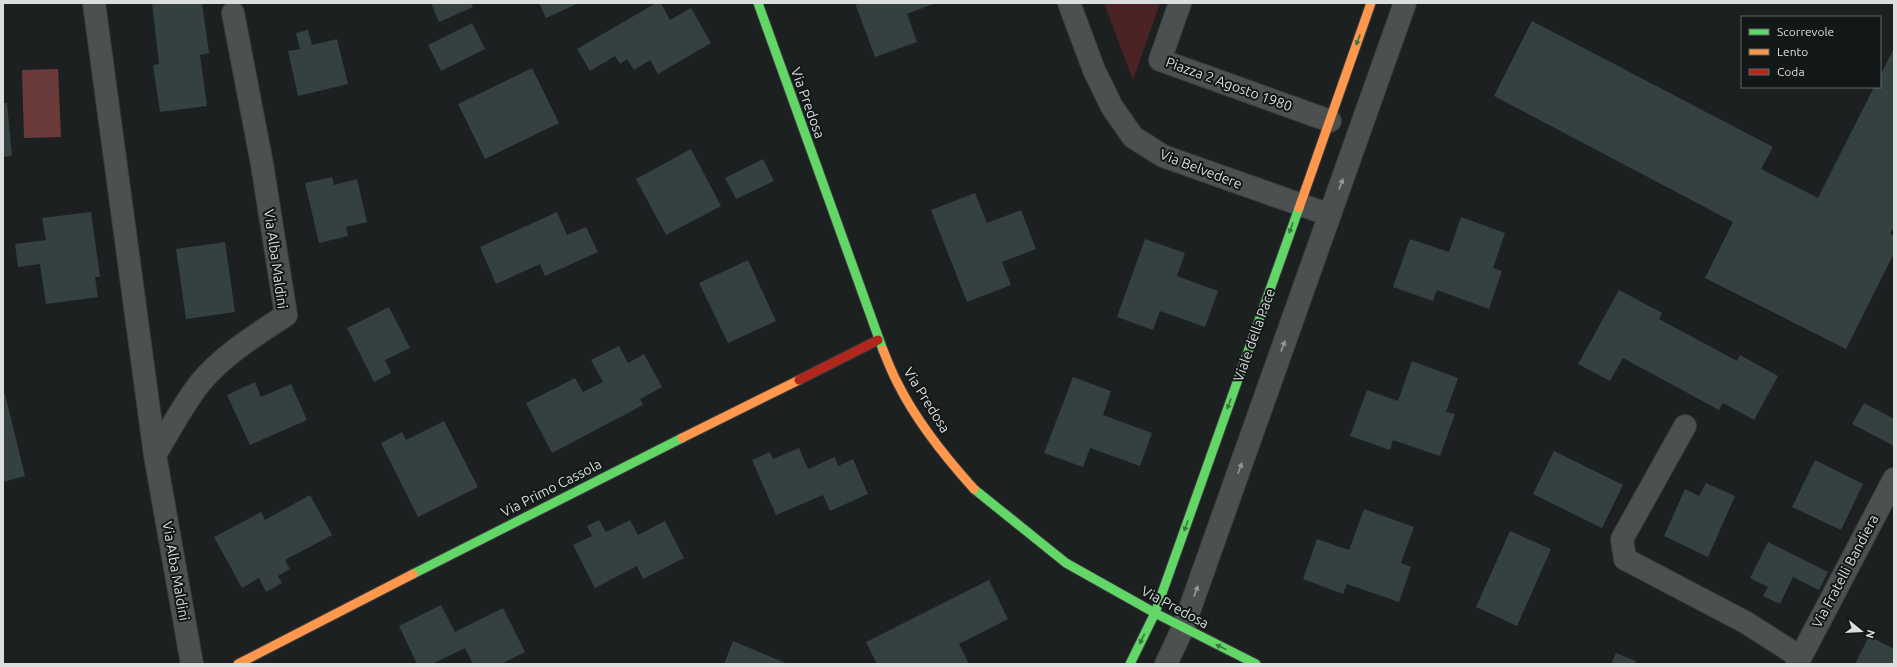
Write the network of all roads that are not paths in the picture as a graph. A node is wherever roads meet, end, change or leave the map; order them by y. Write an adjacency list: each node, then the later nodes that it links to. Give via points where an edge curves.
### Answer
1 (94, 3): 13 (street, Via Alba Maldini)
2 (758, 3): 11 (street, Via Predosa)
3 (1069, 3): 9 (street, Via Belvedere, via 1094,70 1112,107 1132,137 1163,156)
4 (1180, 3): 8 (street, Piazza 2 Agosto 1980, via 1160,60)
5 (1371, 3): 8 (street, Viale della Pace, one-way to 8)
6 (1405, 3): 10 (street, one-way to 6)
7 (233, 13): 13 (street, Via Alba Maldini, via 262,164 286,315 218,364 200,383)
8 (1330, 121): 9 (street, Viale della Pace)
9 (1300, 205): 10 (street, Via Belvedere); 15 (street, Viale della Pace, one-way to 15)
10 (1330, 215): 16 (street, one-way to 10)
11 (878, 340): 15 (street, Via Predosa, via 898,385 923,424 950,462 980,495 1066,563); 19 (street, Via Primo Cassola, via 523,517)
12 (1685, 426): 17 (street, via 1622,539 1625,559 1745,622)
13 (155, 455): 18 (street, Via Alba Maldini)
14 (1894, 479): 17 (street, Via Fratelli Bandiera)
15 (1155, 613): 16 (street, Via Predosa); 20 (street, Viale della Pace, one-way to 20)
16 (1183, 628): 21 (street); 22 (street, Via Predosa, one-way to 16)
17 (1798, 661)
18 (192, 664)
19 (238, 664)
20 (1130, 664)
21 (1166, 664)
22 (1256, 664)

